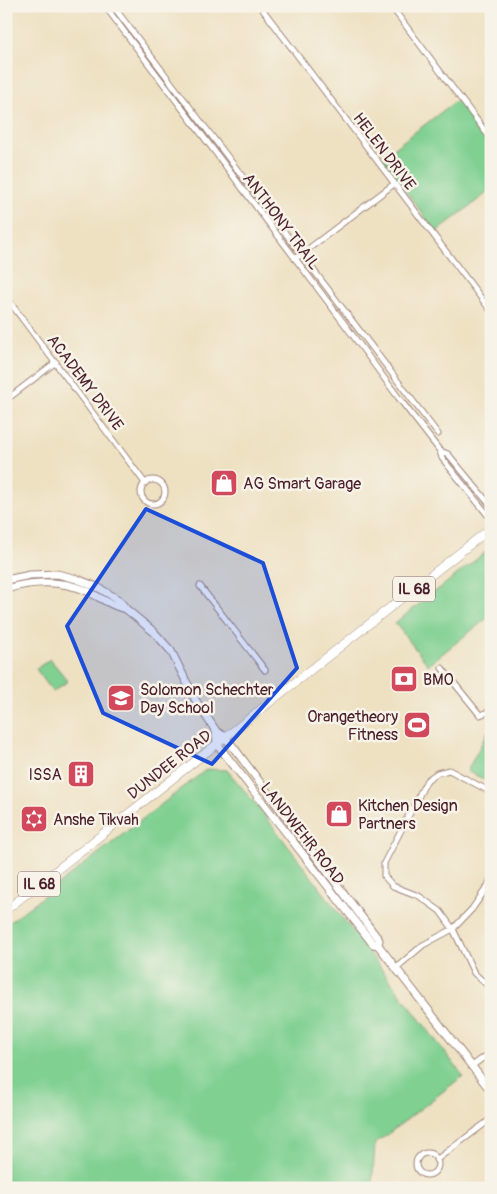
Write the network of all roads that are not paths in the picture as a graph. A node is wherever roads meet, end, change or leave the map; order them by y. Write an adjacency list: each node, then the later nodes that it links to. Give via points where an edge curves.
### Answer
1 (105, 6): 8 (street, ANTHONY TRAIL)
2 (113, 6): 7 (street, ANTHONY TRAIL)
3 (260, 6): 6 (street, HELEN DRIVE)
4 (391, 6): 5 (street)
5 (491, 139)
6 (394, 184): 7 (street); 10 (street, HELEN DRIVE)
7 (302, 254): 8 (street); 12 (street, ANTHONY TRAIL)
8 (295, 259): 13 (street, ANTHONY TRAIL)
9 (6, 297): 11 (street, ACADEMY DRIVE)
10 (491, 311)
11 (56, 362): 14 (street); 17 (street, ACADEMY DRIVE)
12 (406, 391): 13 (street); 15 (street, ANTHONY TRAIL)
13 (398, 397): 16 (street, ANTHONY TRAIL)
14 (6, 400)
15 (438, 434)
16 (440, 451): 18 (street, ANTHONY TRAIL, via 448,454); 19 (street, ANTHONY TRAIL, via 442,458)
17 (145, 482): 17 (street, ACADEMY DRIVE, via 141,489 142,497 148,502 160,501 165,492 163,485 154,480)
18 (491, 506)
19 (491, 519)
20 (491, 528): 29 (main road, DUNDEE ROAD / IL 68)
21 (6, 580): 24 (main road, LANDWEHR ROAD, via 38,574 76,578 106,592)
22 (200, 586): 26 (street)
23 (6, 588): 24 (main road, LANDWEHR ROAD, via 34,583 65,584 87,591 116,607)
24 (126, 608): 28 (main road, LANDWEHR ROAD, via 171,651 196,701)
25 (442, 668): 27 (street, via 480,715)
26 (265, 670)
27 (491, 711)
28 (216, 730): 29 (main road, LANDWEHR ROAD); 30 (main road)
29 (225, 737): 30 (main road, DUNDEE ROAD / IL 68); 35 (main road, LANDWEHR ROAD, via 379,940)
30 (217, 744): 33 (main road, DUNDEE ROAD / IL 68); 35 (main road, LANDWEHR ROAD, via 373,944)
31 (491, 792): 34 (street, via 449,770 437,773 428,780 384,863 384,876 392,886 419,896 440,911)
32 (491, 878): 34 (street, via 472,909)
33 (6, 910)
34 (452, 929): 36 (street, via 424,945); 37 (street, via 474,973)
35 (378, 945): 36 (main road, LANDWEHR ROAD)
36 (396, 968): 39 (main road, LANDWEHR ROAD)
37 (488, 983)
38 (491, 1052): 39 (street)
39 (472, 1066): 40 (main road, LANDWEHR ROAD)
40 (491, 1091)
41 (491, 1119): 42 (street)
42 (436, 1160): 42 (street, via 432,1154 422,1154 416,1163 417,1169 423,1174 430,1174 435,1170)

